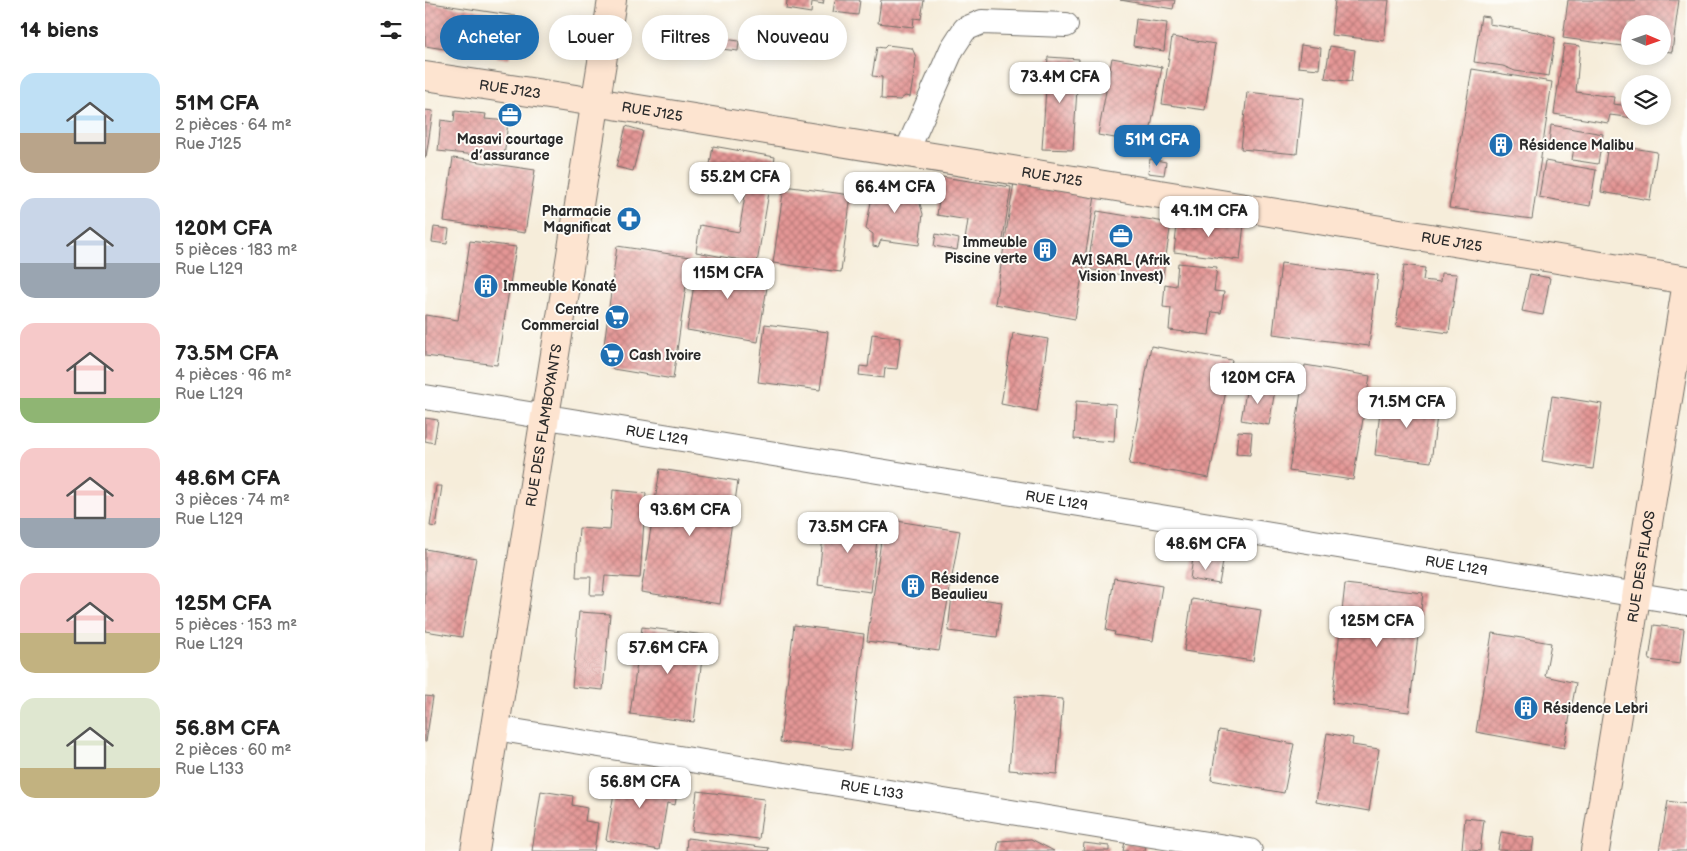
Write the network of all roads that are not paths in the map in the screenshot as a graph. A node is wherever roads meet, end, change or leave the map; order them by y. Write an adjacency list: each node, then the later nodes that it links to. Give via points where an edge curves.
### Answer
1 (611, 0): 4 (street, RUE DES FLAMBOYANTS)
2 (1066, 25): 5 (street, via 982,22 965,29 952,49)
3 (425, 76): 4 (street, RUE J123)
4 (595, 102): 5 (street, RUE J125); 8 (street, RUE DES FLAMBOYANTS)
5 (907, 153): 6 (street, RUE J125)
6 (1687, 281): 9 (street, RUE DES FILAOS)
7 (425, 397): 8 (street, RUE L129)
8 (545, 417): 9 (street, RUE L129); 11 (street, RUE DES FLAMBOYANTS)
9 (1637, 595): 10 (street, RUE L129); 14 (street, RUE DES FILAOS)
10 (1687, 603)
11 (495, 728): 12 (street, RUE DES FLAMBOYANTS); 13 (street, RUE L133)
12 (475, 851)
13 (1250, 851)
14 (1595, 851)

